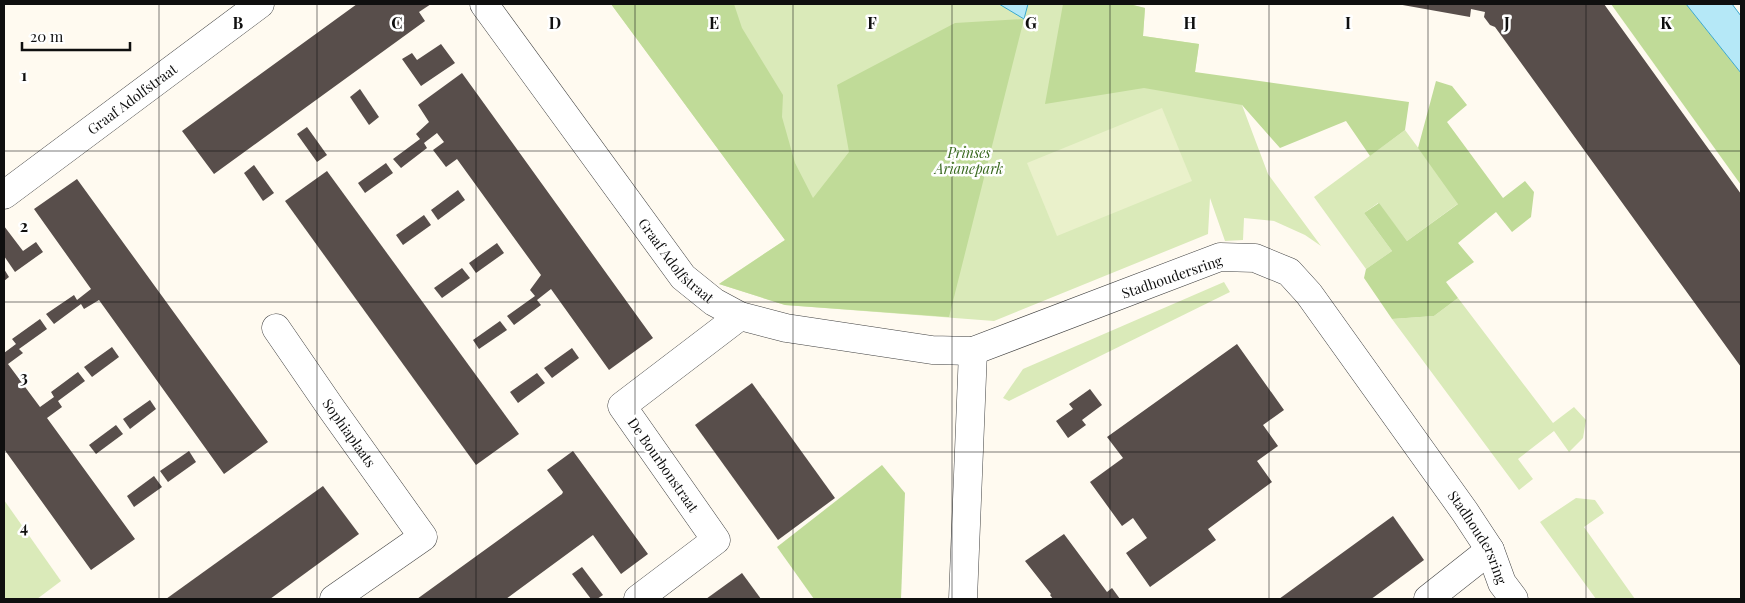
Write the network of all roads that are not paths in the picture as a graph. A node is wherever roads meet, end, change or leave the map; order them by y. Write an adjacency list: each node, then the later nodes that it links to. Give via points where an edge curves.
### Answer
1 (260, 4): 3 (street, Graaf Adolfstraat)
2 (484, 4): 4 (street, Graaf Adolfstraat, via 683,277 714,302)
3 (4, 195)
4 (740, 316): 6 (street, Graaf Adolfstraat, via 786,328 844,337 932,350); 9 (street, De Bourbonstraat, via 622,406 716,540)
5 (276, 328): 8 (street, Sophiaplaats, via 422,537)
6 (973, 351): 7 (street, Stadhoudersring, via 1220,257 1255,258 1289,272 1309,294); 10 (street)
7 (1490, 550): 11 (street); 12 (street, Stadhoudersring, via 1502,583)
8 (348, 595)
9 (638, 599)
10 (963, 599)
11 (1428, 599)
12 (1514, 599)

